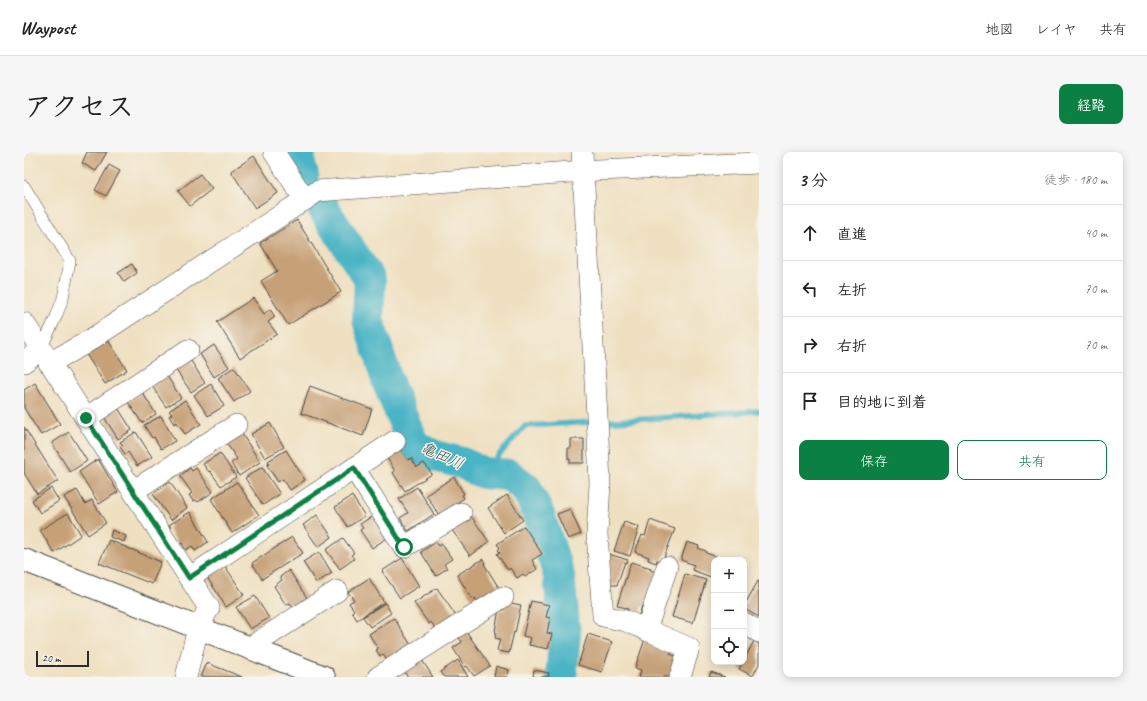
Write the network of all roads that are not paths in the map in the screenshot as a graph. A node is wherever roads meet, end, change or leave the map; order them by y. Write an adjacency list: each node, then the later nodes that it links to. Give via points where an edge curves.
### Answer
1 (274, 152): 5 (street)
2 (583, 162): 3 (street); 5 (street, via 318,191); 23 (street, via 600,484 597,534 604,616)
3 (759, 163)
4 (24, 186): 8 (lane, via 70,261 63,298)
5 (305, 200): 8 (street, via 84,344)
6 (24, 323): 8 (street)
7 (188, 350): 10 (street)
8 (45, 356): 9 (street); 10 (street)
9 (24, 362)
10 (86, 418): 14 (street)
11 (236, 425): 14 (street)
12 (395, 441): 13 (street)
13 (354, 468): 15 (street, via 404,547); 18 (street)
14 (133, 491): 18 (street)
15 (461, 513)
16 (24, 560): 22 (street)
17 (668, 567): 23 (street)
18 (189, 578): 22 (street, via 209,608)
19 (337, 591): 25 (street)
20 (503, 597): 28 (street)
21 (747, 625): 24 (street)
22 (198, 628): 25 (street); 26 (street)
23 (646, 630): 29 (street, via 689,648)
24 (759, 632)
25 (249, 648): 27 (street)
26 (186, 677)
27 (324, 677)
28 (378, 677)
29 (680, 677)

